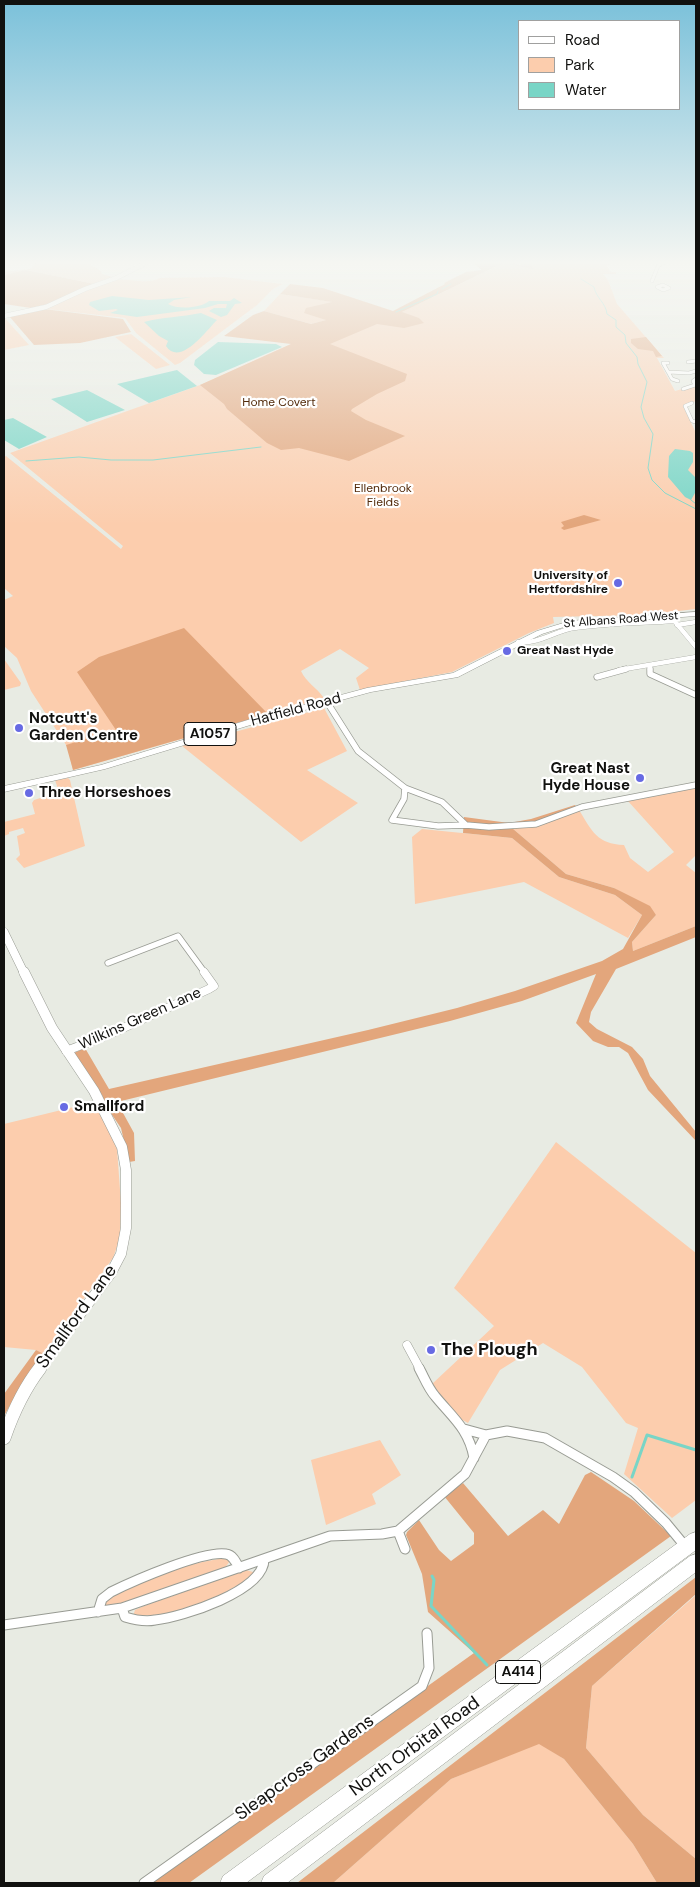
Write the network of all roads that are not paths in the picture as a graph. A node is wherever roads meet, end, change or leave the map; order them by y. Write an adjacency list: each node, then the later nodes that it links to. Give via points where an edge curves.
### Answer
1 (696, 361): 2 (street)
2 (688, 362)
3 (668, 363): 4 (street, via 663,363)
4 (668, 372): 5 (street); 6 (street, via 672,379)
5 (695, 374): 7 (street, via 695,385)
6 (678, 381)
7 (683, 389)
8 (692, 403): 10 (street, via 685,406)
9 (696, 412): 10 (street)
10 (689, 413): 11 (street)
11 (696, 422)
12 (696, 614): 13 (main road, St Albans Road West / A1057)
13 (674, 621): 14 (street); 15 (street); 24 (main road, St Albans Road West / A1057, via 570,623 518,642 455,676)
14 (696, 622)
15 (696, 647)
16 (696, 651): 18 (street)
17 (696, 657): 18 (street)
18 (689, 658): 19 (street); 20 (street)
19 (696, 661)
20 (650, 664): 21 (street); 22 (street)
21 (632, 668): 22 (street); 23 (street)
22 (650, 674): 25 (street)
23 (597, 676)
24 (416, 682): 26 (main road, Hatfield Road / A1057)
25 (696, 695)
26 (326, 702): 28 (street, via 358,751); 29 (main road, Hatfield Road / A1057, via 102,767)
27 (696, 785): 30 (street, via 582,807 536,824 489,828)
28 (405, 788): 30 (street, via 442,802); 30 (street, via 404,800 392,820 446,828)
29 (4, 789)
30 (466, 825)
31 (4, 932): 33 (street, Smallford Lane)
32 (108, 963): 33 (street, Wilkins Green Lane, via 178,936 214,986)
33 (66, 1051): 37 (street, Smallford Lane, via 118,1135 124,1158 126,1228 121,1254 111,1273 25,1388)
34 (407, 1345): 35 (street, via 433,1394)
35 (464, 1429): 36 (street); 38 (street)
36 (486, 1434): 38 (street); 41 (street, via 507,1431 544,1438 634,1492)
37 (4, 1438)
38 (474, 1459): 39 (street, via 465,1474)
39 (398, 1531): 40 (street); 42 (street, via 330,1536)
40 (405, 1549)
41 (693, 1550): 49 (highway, North Orbital Road / A414); 50 (highway, North Orbital Road / A414)
42 (264, 1559): 43 (street); 44 (street, via 259,1576 205,1607 176,1617 135,1622 126,1617)
43 (238, 1568): 44 (street); 45 (street, via 234,1558 228,1554 202,1557 134,1581 107,1595)
44 (122, 1608): 45 (street)
45 (98, 1612): 46 (street)
46 (4, 1625)
47 (427, 1633): 48 (street, Sleapcross Gardens, via 429,1673 422,1686)
48 (144, 1883)
49 (230, 1883)
50 (271, 1883)

